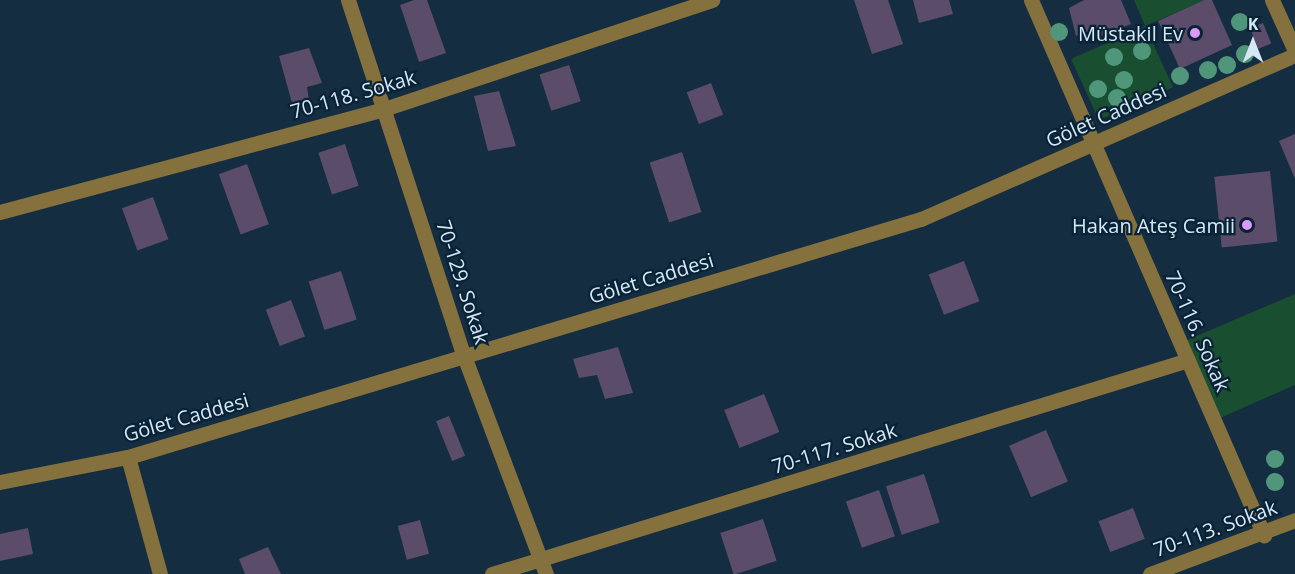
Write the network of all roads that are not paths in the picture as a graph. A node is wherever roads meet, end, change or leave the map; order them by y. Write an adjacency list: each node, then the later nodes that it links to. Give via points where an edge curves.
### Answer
1 (348, 0): 6 (street, 70-129. Sokak)
2 (712, 0): 6 (street, 70-118. Sokak)
3 (1031, 0): 7 (street, 70-116. Sokak)
4 (1272, 0): 5 (street)
5 (1295, 53): 7 (street, Gölet Caddesi)
6 (384, 109): 8 (street, 70-118. Sokak); 9 (street, 70-129. Sokak)
7 (1093, 144): 9 (street, Gölet Caddesi, via 921,219); 10 (street, 70-116. Sokak)
8 (0, 212)
9 (464, 356): 11 (street, Gölet Caddesi); 15 (street, 70-129. Sokak)
10 (1188, 360): 14 (street, 70-116. Sokak); 15 (street, 70-117. Sokak)
11 (128, 457): 12 (street, Gölet Caddesi); 16 (street)
12 (0, 482)
13 (1295, 520): 14 (street, 70-113. Sokak)
14 (1264, 535): 18 (street, 70-113. Sokak)
15 (544, 568): 17 (street, 70-117. Sokak)
16 (160, 574)
17 (492, 574)
18 (1150, 574)

